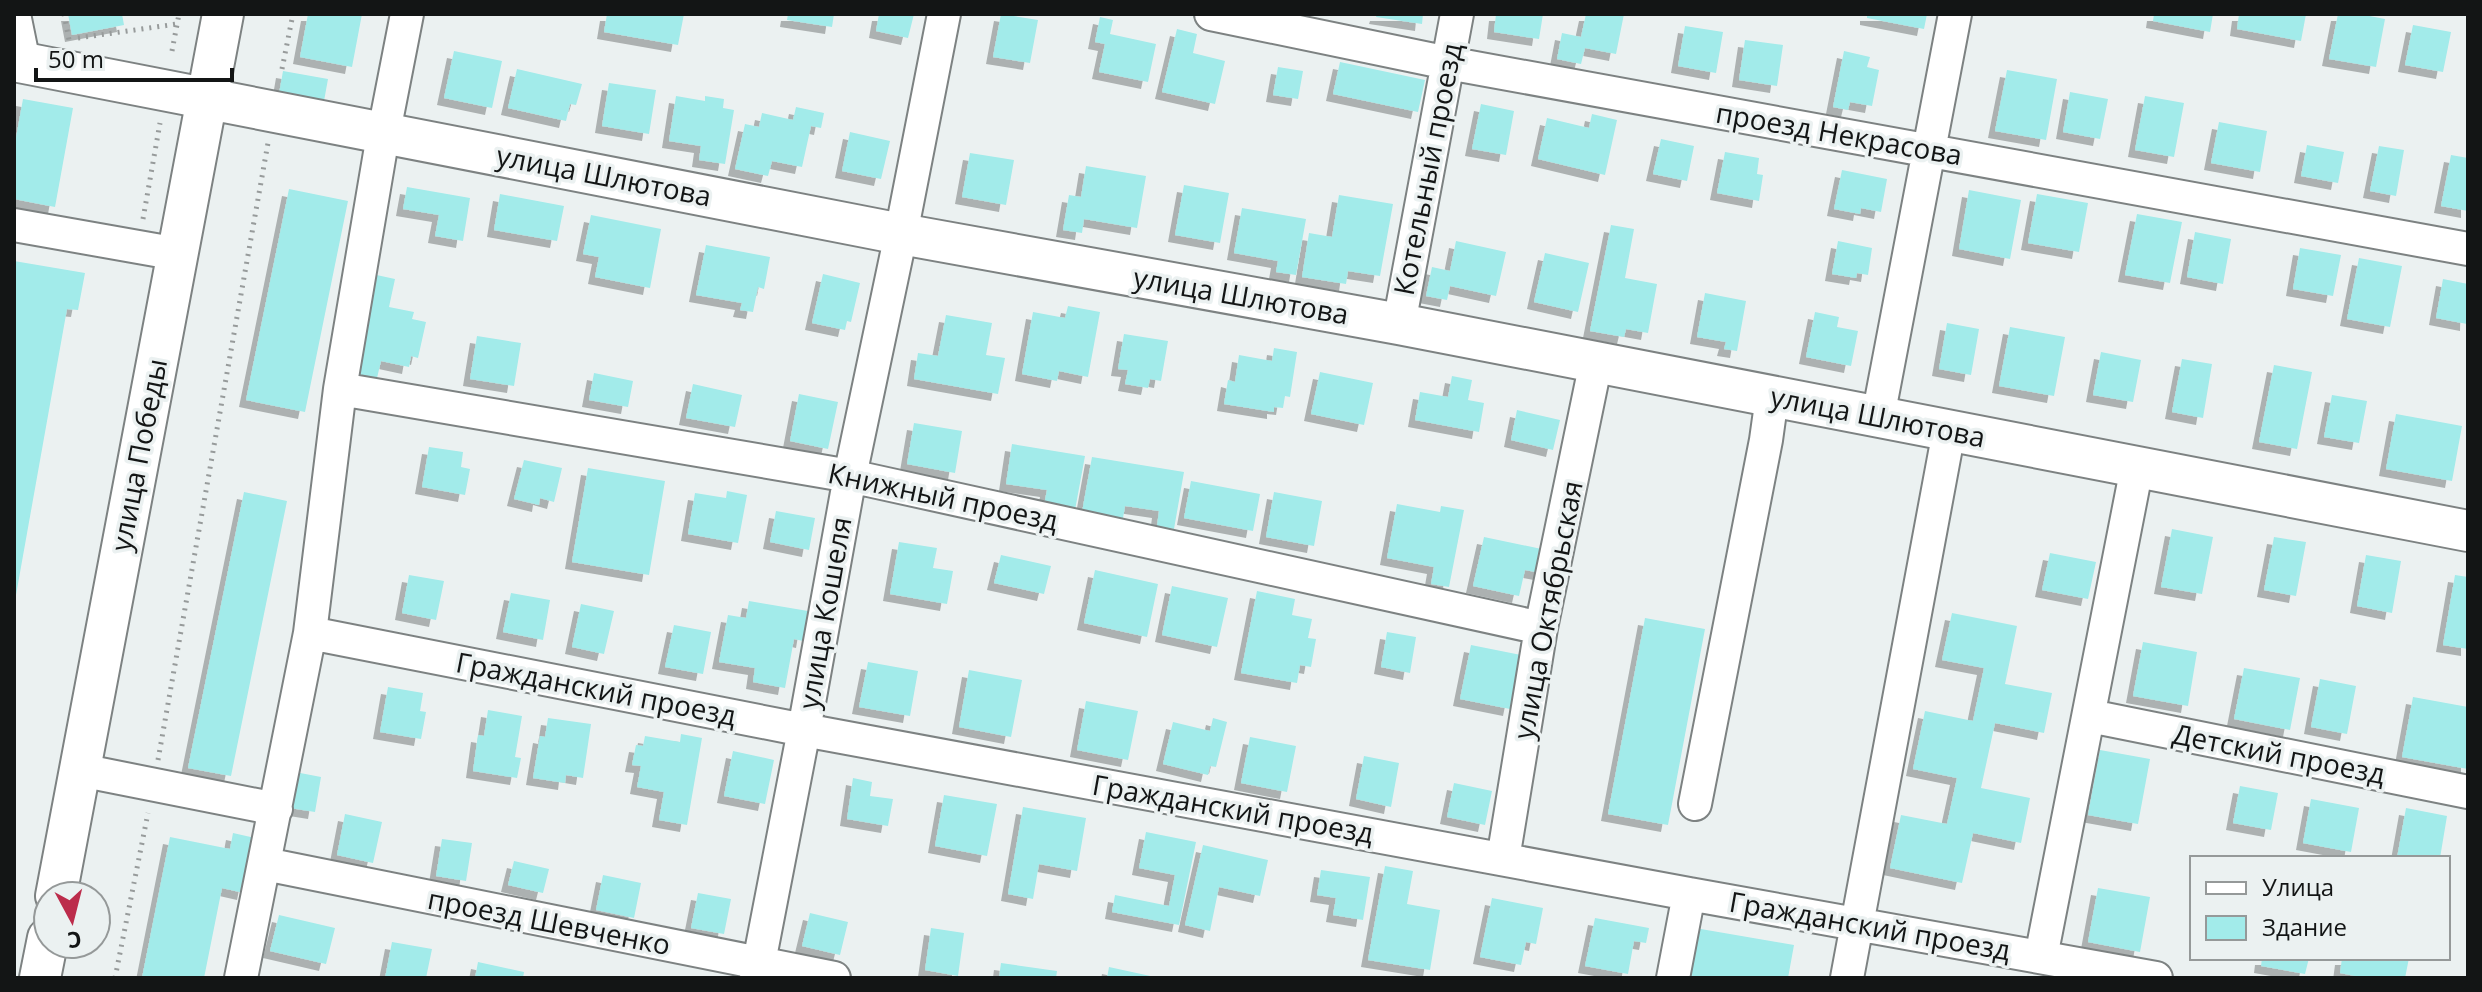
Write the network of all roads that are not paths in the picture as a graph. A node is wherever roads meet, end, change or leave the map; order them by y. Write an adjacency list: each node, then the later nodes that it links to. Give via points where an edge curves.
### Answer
1 (14, 14): 8 (street)
2 (223, 14): 10 (main road, улица Победы)
3 (407, 14): 11 (street)
4 (944, 14): 14 (street, улица Кошеля)
5 (1211, 14): 9 (street, проезд Некрасова)
6 (1457, 14): 9 (street, Котельный проезд)
7 (1955, 14): 12 (street)
8 (19, 62): 10 (main road, улица Шлютова)
9 (1448, 63): 12 (street, проезд Некрасова); 17 (street, Котельный проезд)
10 (208, 98): 11 (main road, улица Шлютова); 16 (main road, улица Победы)
11 (383, 132): 14 (main road, улица Шлютова); 19 (street)
12 (1929, 151): 15 (street, проезд Некрасова); 21 (street)
13 (14, 225): 16 (street)
14 (901, 234): 17 (main road, улица Шлютова); 24 (street, улица Кошеля)
15 (2468, 249)
16 (178, 254): 30 (main road, улица Победы)
17 (1399, 324): 18 (main road, улица Шлютова)
18 (1596, 362): 20 (main road, улица Шлютова); 26 (street, улица Октябрьская)
19 (340, 389): 24 (street, Книжный проезд); 27 (street)
20 (1772, 397): 21 (main road, улица Шлютова); 32 (street)
21 (1878, 417): 22 (main road, улица Шлютова)
22 (1949, 431): 23 (main road, улица Шлютова); 38 (street)
23 (2137, 467): 25 (main road, улица Шлютова); 28 (street)
24 (850, 476): 26 (street, Книжный проезд); 29 (street, улица Кошеля)
25 (2468, 531)
26 (1541, 628): 34 (street, улица Октябрьская)
27 (310, 633): 29 (street, Гражданский проезд); 33 (street)
28 (2090, 716): 31 (street, Детский проезд); 39 (street)
29 (804, 730): 34 (street, Гражданский проезд); 40 (street, улица Кошеля)
30 (80, 770): 33 (street); 36 (main road, улица Победы)
31 (2468, 792)
32 (1695, 804)
33 (276, 809): 35 (street)
34 (1503, 859): 37 (street, Гражданский проезд)
35 (265, 864): 40 (street, проезд Шевченко); 41 (street)
36 (59, 880)
37 (1689, 894): 38 (street, Гражданский проезд); 43 (street)
38 (1856, 923): 39 (street, Гражданский проезд); 44 (street)
39 (2041, 957): 45 (street, Гражданский проезд)
40 (757, 971): 42 (street, проезд Шевченко)
41 (241, 978)
42 (834, 978)
43 (1673, 978)
44 (1847, 978)
45 (2156, 978)

